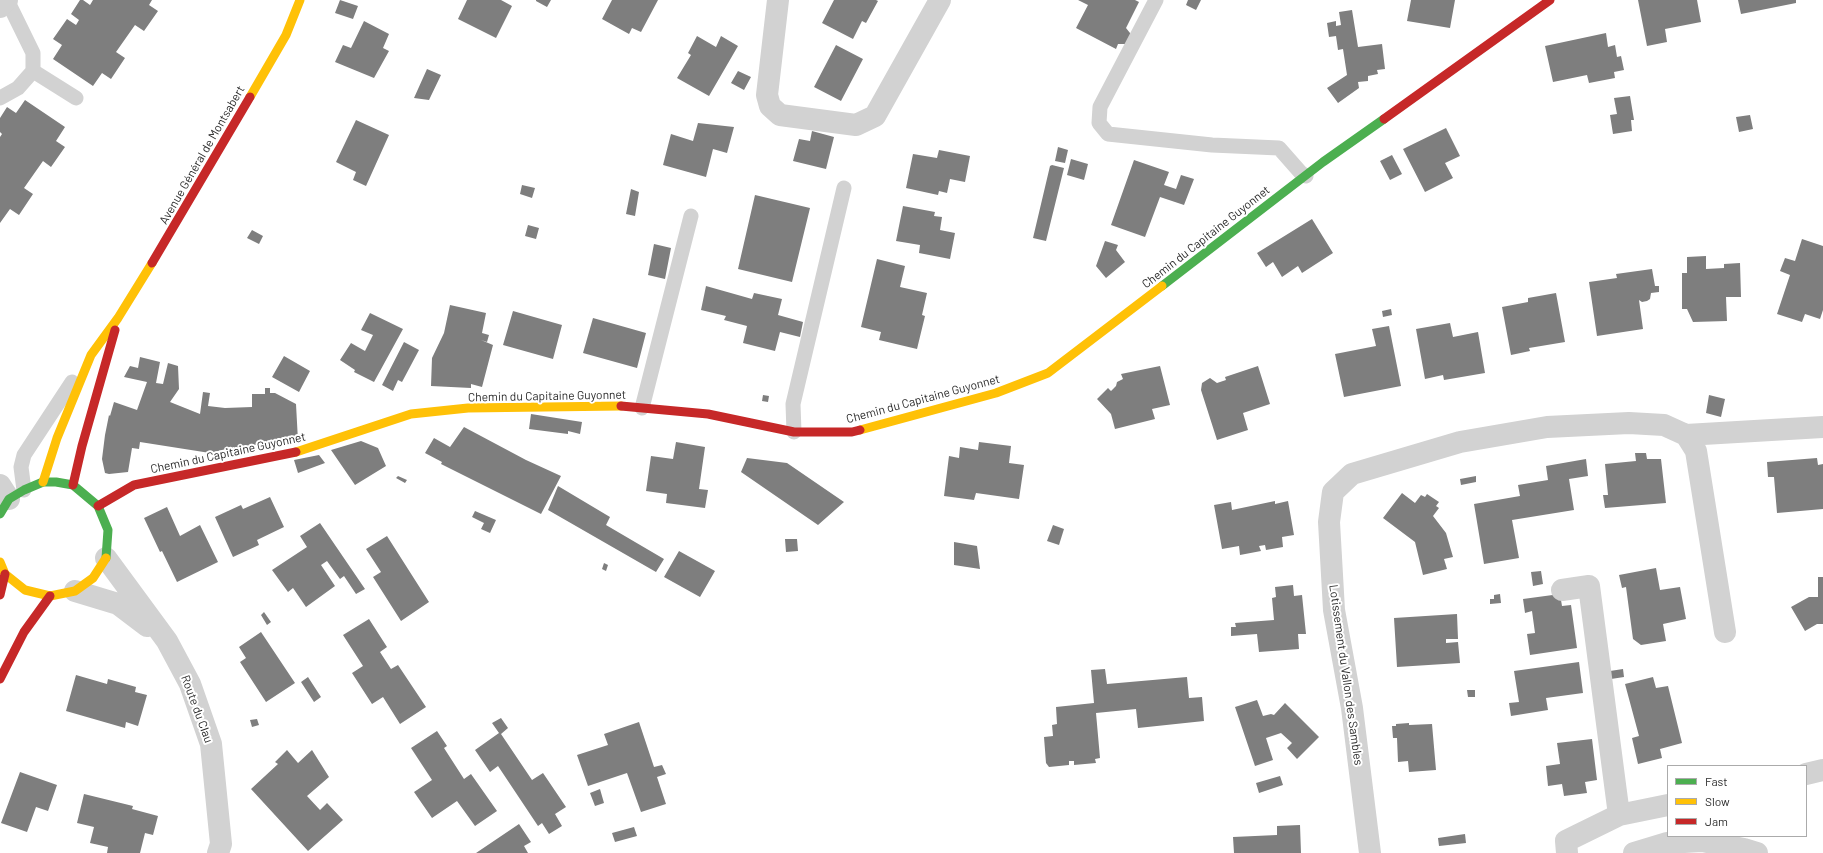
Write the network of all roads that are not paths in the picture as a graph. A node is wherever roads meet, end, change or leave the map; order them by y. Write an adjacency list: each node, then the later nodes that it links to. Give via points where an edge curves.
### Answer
1 (7, 0): 7 (street); 8 (lane, via 33,53)
2 (300, 0): 14 (street, Avenue Général de Montsabert, via 286,35 186,208)
3 (778, 0): 4 (street, via 767,95 770,106 780,114 856,125 876,116)
4 (940, 0)
5 (1156, 0): 11 (lane, via 1100,107 1098,123 1108,134 1212,145 1279,148)
6 (1550, 0): 11 (street, Chemin du Capitaine Guyonnet)
7 (0, 7)
8 (33, 71): 9 (lane, via 18,88); 10 (lane)
9 (0, 98)
10 (76, 98)
11 (1306, 176): 18 (street, Chemin du Capitaine Guyonnet, via 1048,373 996,393 852,432)
12 (844, 188): 18 (lane, via 793,404)
13 (691, 216): 16 (lane)
14 (118, 318): 15 (street, Avenue Général de Montsabert); 21 (street, Avenue Général de Montsabert)
15 (91, 355): 20 (street, Avenue Général de Montsabert, via 57,438); 22 (lane, via 24,455)
16 (642, 408): 18 (street, Chemin du Capitaine Guyonnet, via 708,414); 23 (street, Chemin du Capitaine Guyonnet, via 611,405 468,408 411,414 294,453 134,485)
17 (1823, 427): 19 (street)
18 (794, 432)
19 (1686, 435): 31 (street, via 1696,452); 39 (street, Lotissement du Vallon des Sambles, via 1664,425 1629,423 1547,427 1460,442 1352,474 1333,492 1329,522 1334,610 1352,708)
20 (43, 482): 21 (street); 22 (street)
21 (73, 485): 23 (street)
22 (8, 497)
23 (98, 506): 24 (street, via 108,530)
24 (106, 558): 28 (street, via 94,578); 32 (street, Route du Clau)
25 (0, 562): 26 (street)
26 (5, 574): 29 (street); 30 (street, via 25,590)
27 (1562, 590): 37 (street, via 1589,586)
28 (75, 591): 30 (street); 32 (street, Route du Clau, via 118,604)
29 (0, 595)
30 (50, 596): 33 (street, via 24,632)
31 (1725, 632)
32 (167, 641): 38 (street, Route du Clau, via 190,684 211,744 222,844)
33 (0, 679)
34 (1823, 770): 35 (street)
35 (1807, 774)
36 (1667, 804): 37 (street)
37 (1619, 815): 40 (street, via 1566,841)
38 (218, 853)
39 (1370, 853)
40 (1566, 853)
41 (1634, 853): 42 (street, via 1667,843 1702,841)
42 (1757, 853)

